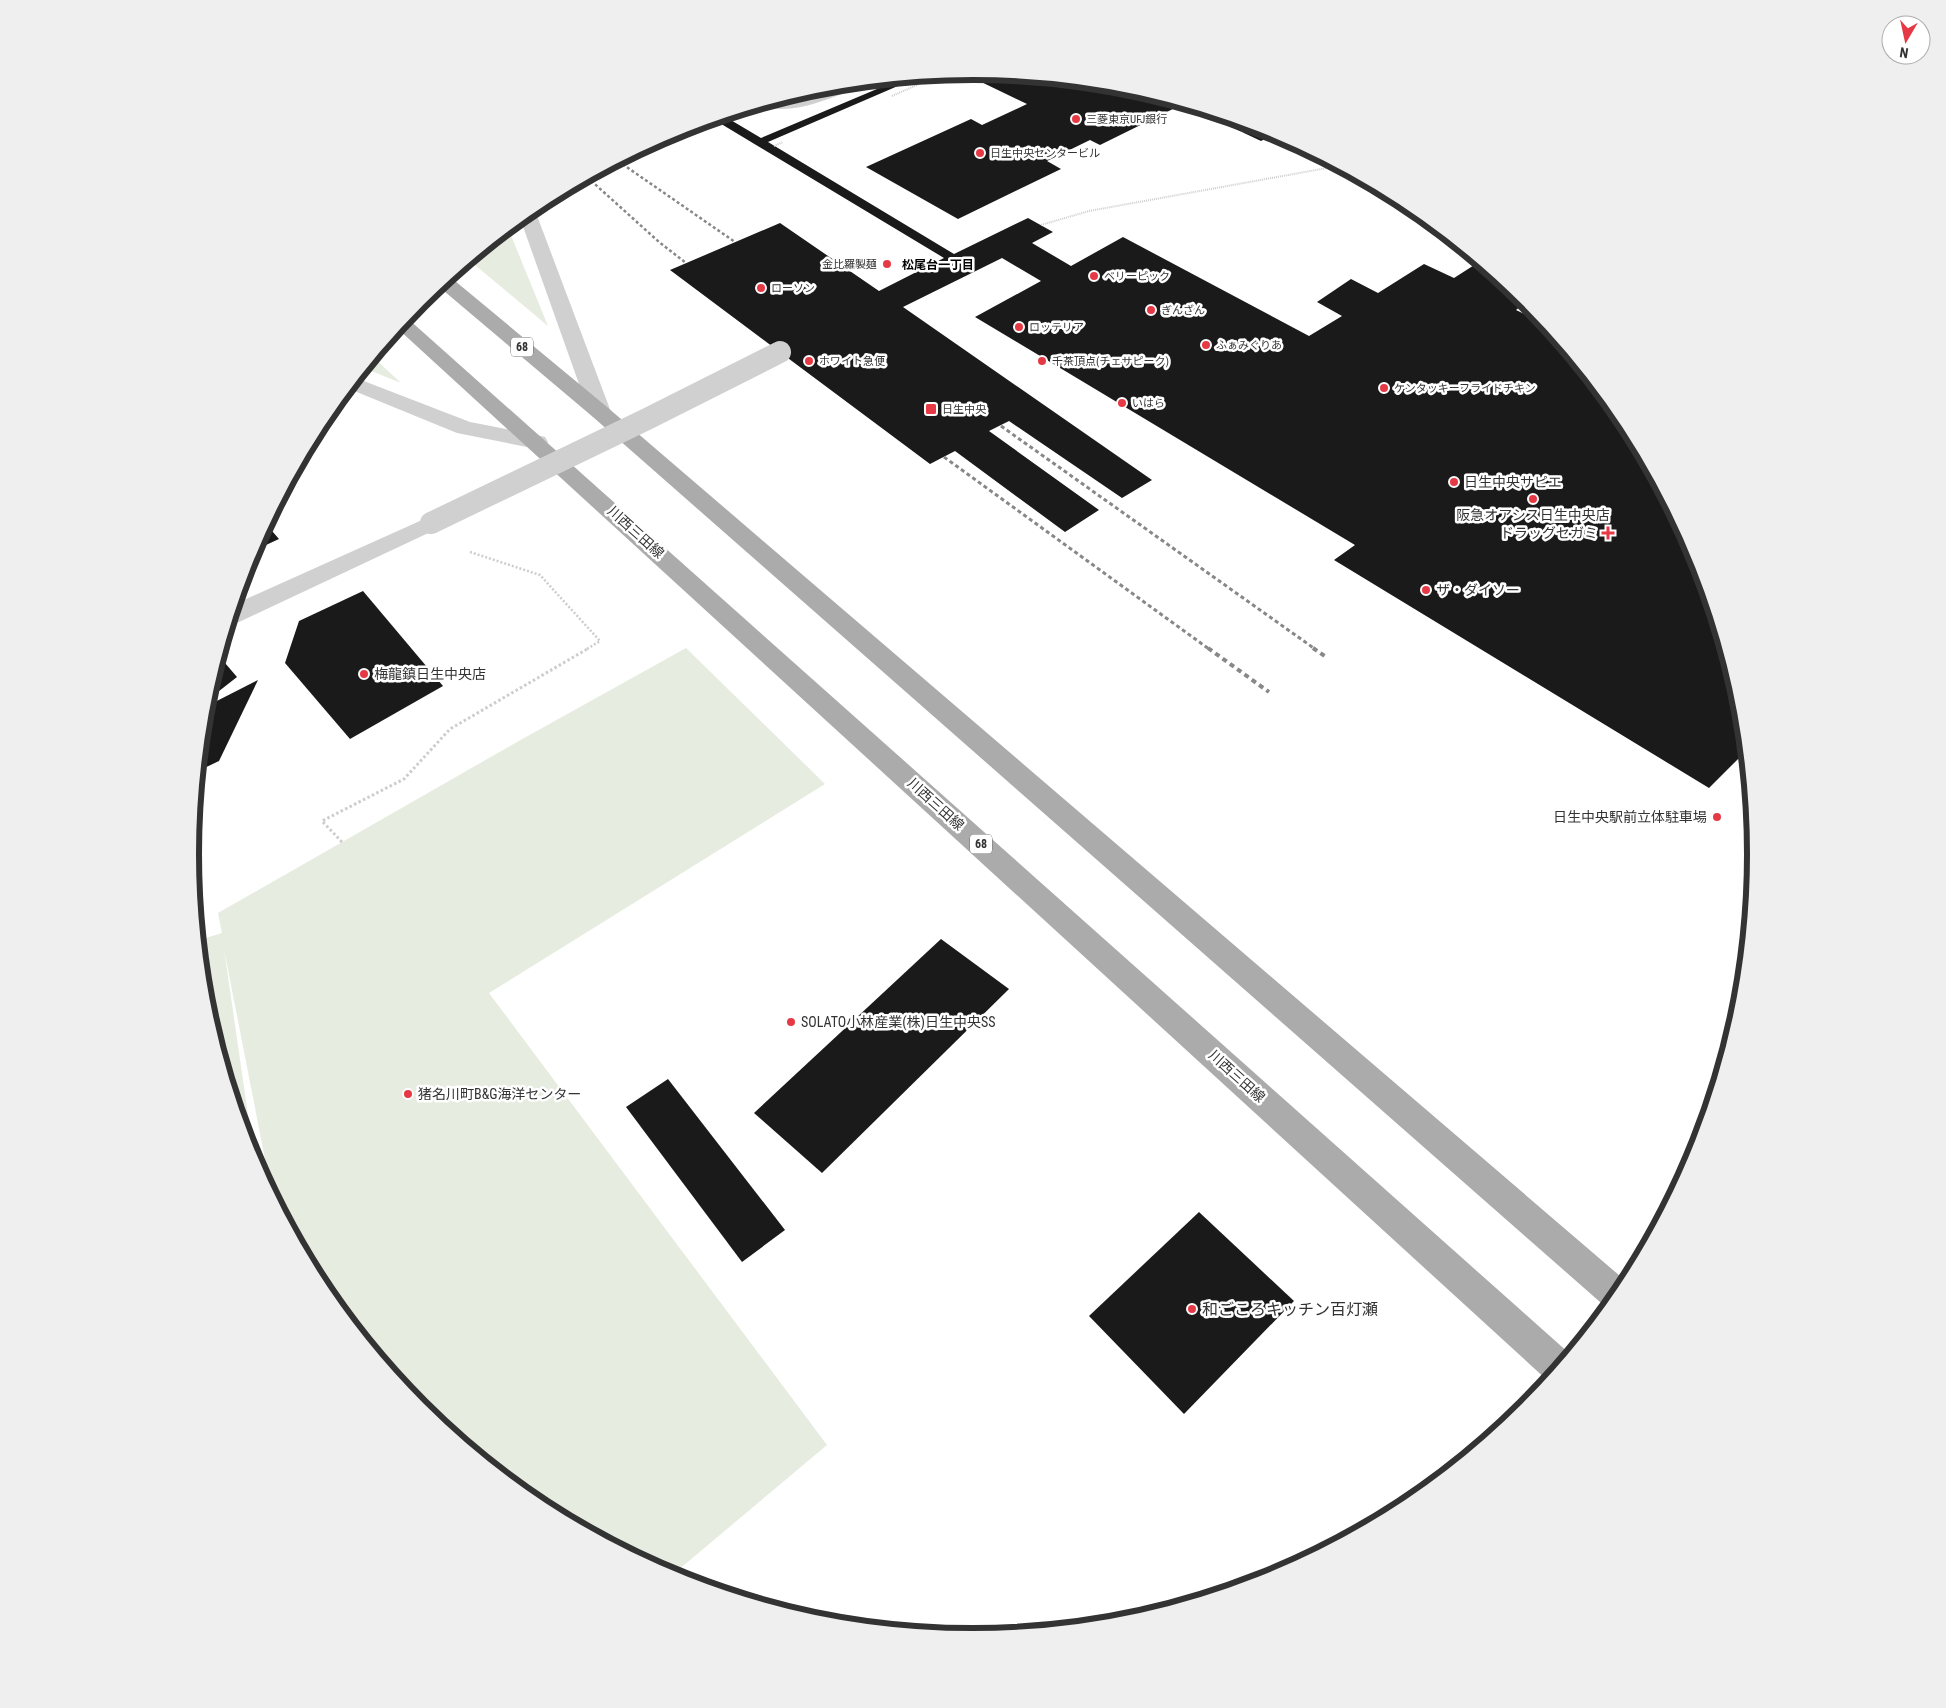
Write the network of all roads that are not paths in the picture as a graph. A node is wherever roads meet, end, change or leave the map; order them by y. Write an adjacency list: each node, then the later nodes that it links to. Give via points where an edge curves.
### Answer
1 (827, 94): 2 (street)
2 (786, 103)
3 (530, 220): 8 (street)
4 (449, 285): 8 (main road, 68)
5 (407, 327): 9 (main road, 川西三田線 / 68)
6 (780, 352): 10 (street, bridge, via 431,523)
7 (357, 385): 9 (street, via 465,428)
8 (600, 412): 11 (main road, 68)
9 (537, 442): 12 (main road, 川西三田線 / 68)
10 (238, 613)
11 (1612, 1291)
12 (1555, 1364)

